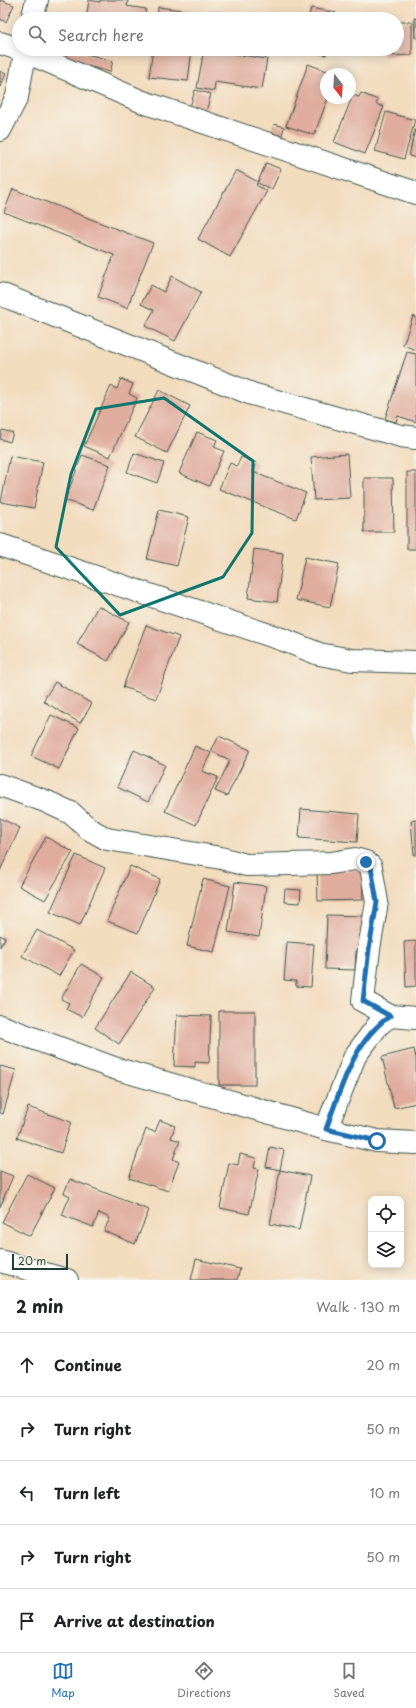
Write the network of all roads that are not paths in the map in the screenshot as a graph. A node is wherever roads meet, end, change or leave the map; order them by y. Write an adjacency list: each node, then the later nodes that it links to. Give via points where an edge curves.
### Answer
1 (37, 0): 2 (street)
2 (34, 12)
3 (0, 43): 4 (street)
4 (12, 46)
5 (21, 56): 7 (street, via 17,97)
6 (38, 56): 8 (street, via 143,102)
7 (0, 130)
8 (416, 193)
9 (0, 294): 10 (street, via 252,394)
10 (416, 438)
11 (0, 545): 12 (street, via 319,654 352,660)
12 (416, 662)
13 (0, 785): 14 (street, via 71,813 89,829 108,839 221,858 246,865 331,863 355,859 366,862 371,867 377,902 363,1001)
14 (390, 1016): 15 (street); 17 (street, via 379,1024 355,1056)
15 (416, 1018)
16 (0, 1026): 17 (street, via 114,1068)
17 (326, 1129): 18 (street, via 377,1141)
18 (416, 1143)
19 (0, 1261): 20 (street)
20 (67, 1280)

